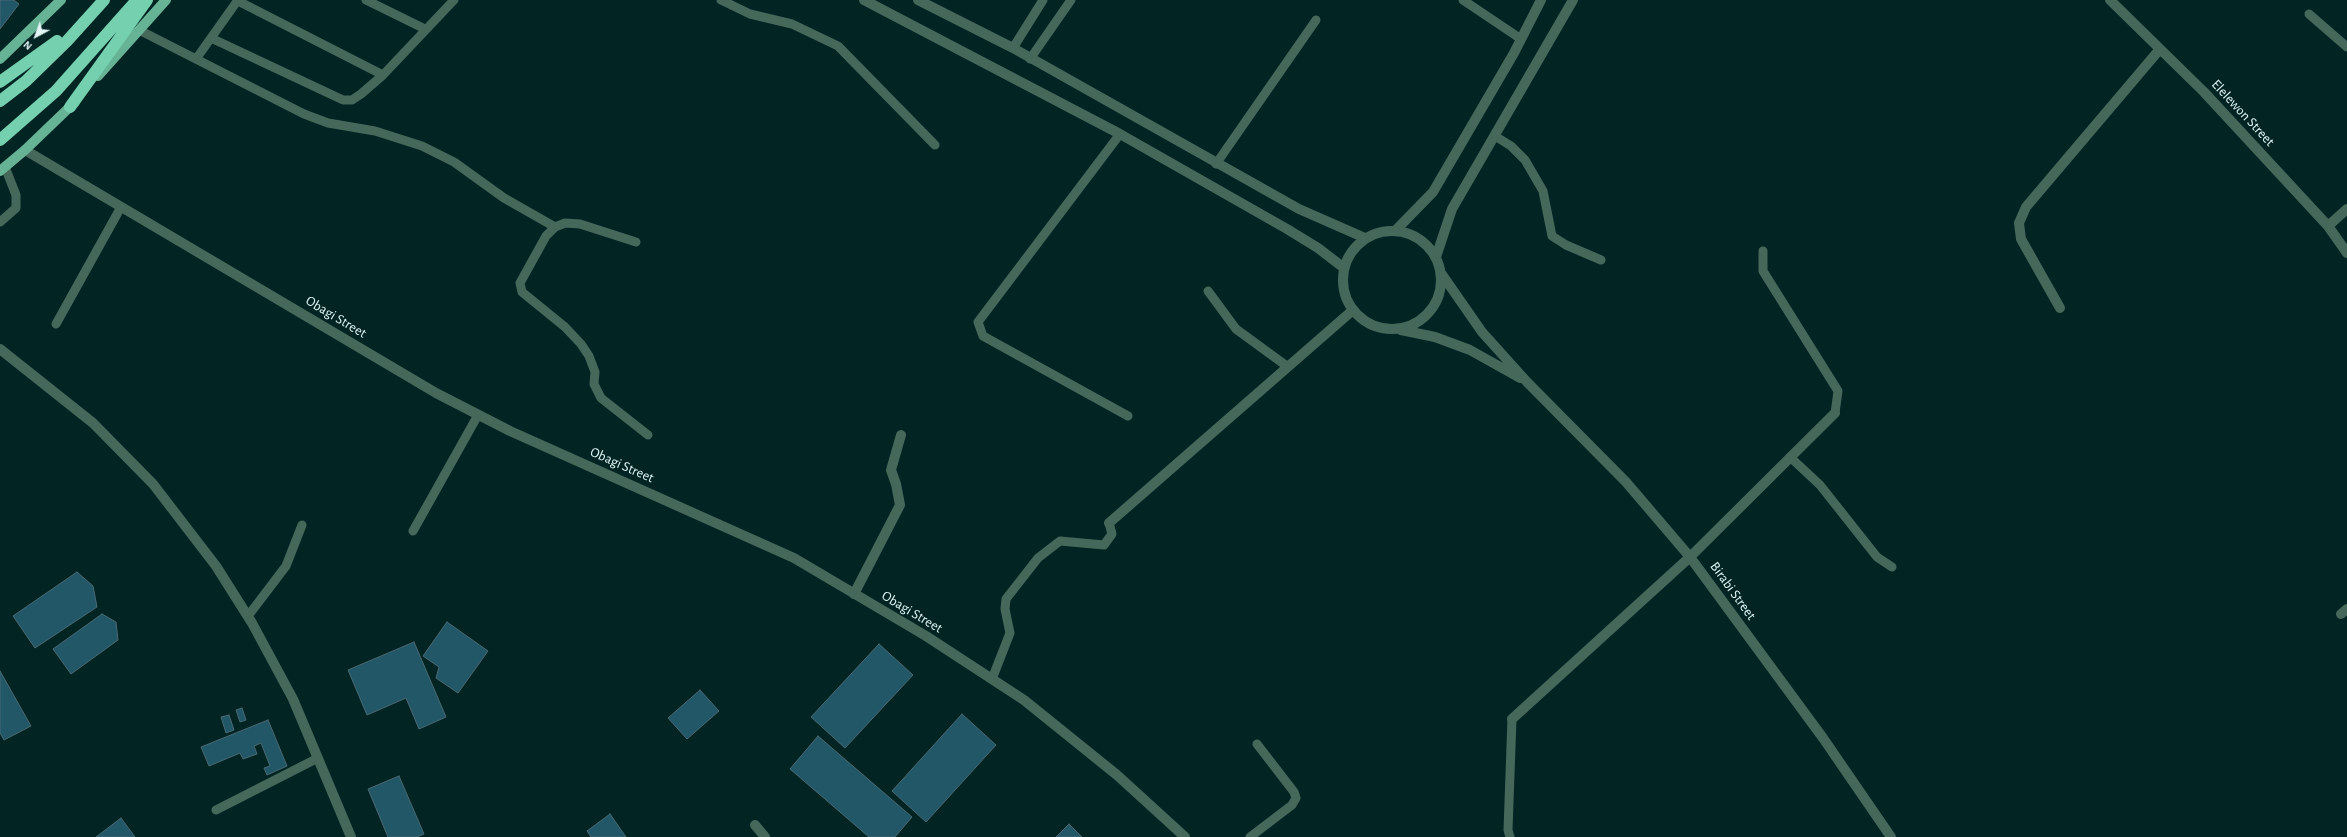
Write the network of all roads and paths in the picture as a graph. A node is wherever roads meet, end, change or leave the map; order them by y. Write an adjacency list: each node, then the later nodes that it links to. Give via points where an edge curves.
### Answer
1 (61, 0): 28 (main road)
2 (104, 0): 18 (highway)
3 (137, 0): 37 (highway, via 56,91)
4 (147, 0): 34 (highway)
5 (166, 0): 22 (main road)
6 (366, 0): 21 (lane)
7 (454, 0): 21 (lane)
8 (721, 0): 38 (lane, via 750,14 792,24 838,46)
9 (864, 0): 35 (street)
10 (918, 0): 26 (street)
11 (1043, 0): 26 (lane)
12 (1071, 0): 29 (lane)
13 (1463, 0): 24 (lane)
14 (1541, 0): 24 (street)
15 (1572, 0): 36 (street)
16 (2110, 0): 27 (street, Elelewon Street)
17 (238, 1): 23 (lane); 31 (lane)
18 (92, 13): 32 (highway, via 49,48); 33 (highway, via 26,81)
19 (2309, 14): 25 (lane)
20 (1316, 20): 40 (lane)
21 (425, 29): 31 (lane)
22 (139, 30): 30 (lane); 34 (main road)
23 (211, 38): 30 (lane); 31 (lane, via 343,100 352,100)
24 (1521, 39): 47 (street, via 1433,192)
25 (2347, 47)
26 (1013, 48): 29 (street)
27 (2160, 49): 45 (street, Elelewon Street, via 2204,92); 57 (street, via 2026,208 2019,223 2021,239)
28 (0, 59)
29 (1030, 59): 40 (street)
30 (196, 60): 46 (lane, via 304,114 328,123 375,131 422,146 454,162 504,198)
31 (383, 75)
32 (0, 82)
33 (0, 101)
34 (70, 108): 39 (main road)
35 (1120, 134): 54 (street, via 1299,237); 66 (lane, via 978,322 983,336)
36 (1495, 136): 52 (street, via 1452,210); 53 (lane, via 1511,146 1525,160 1543,191 1552,236)
37 (0, 140)
38 (935, 145)
39 (25, 150): 41 (main road); 42 (street, Obagi Street)
40 (1216, 164): 48 (street, via 1299,209)
41 (3, 169): 44 (lane, via 16,195 16,208)
42 (121, 208): 59 (lane); 65 (street, Obagi Street, via 436,393)
43 (2347, 209): 45 (street)
44 (0, 222)
45 (2328, 226): 51 (street, Elelewon Street)
46 (555, 227): 49 (lane, via 564,223 580,224); 67 (lane, via 546,236 520,283 522,292 565,327 581,344 595,372 594,384 601,398)
47 (1396, 230): 48 (street, via 1380,232); 52 (street, via 1413,235 1426,244)
48 (1365, 238): 54 (street, via 1355,246)
49 (636, 242)
50 (1763, 251): 64 (lane, via 1763,271 1838,391)
51 (2347, 253)
52 (1436, 257): 55 (street)
53 (1601, 260)
54 (1344, 268): 58 (street, via 1344,290)
55 (1441, 273): 60 (street, via 1441,289 1435,304 1425,317 1411,326); 63 (street, via 1482,332)
56 (1208, 291): 62 (lane, via 1236,329)
57 (2060, 308)
58 (1353, 310): 60 (street, via 1365,321 1380,328); 62 (street)
59 (56, 324)
60 (1396, 329): 63 (street, via 1435,337 1470,350)
61 (0, 349): 76 (street, via 92,423 153,484 216,566)
62 (1288, 367): 70 (street)
63 (1527, 382): 73 (street, Birabi Street, via 1626,482)
64 (1835, 413): 69 (street)
65 (478, 415): 72 (lane); 75 (street, Obagi Street, via 794,558)
66 (1128, 416)
67 (648, 435)
68 (901, 435): 75 (street, via 891,470 900,505)
69 (1790, 457): 73 (street); 74 (lane, via 1820,485 1877,557)
70 (1109, 523): 77 (lane, via 1112,534 1104,545 1060,541 1038,558 1006,598 1005,609 1010,633)
71 (302, 525): 76 (lane, via 286,566)
72 (413, 531)
73 (1690, 557): 78 (street); 88 (street, Birabi Street, via 1823,738)
74 (1892, 567)
75 (854, 594): 77 (street, Obagi Street)
76 (248, 616): 80 (street, via 293,699)
77 (992, 679): 85 (street, Obagi Street, via 1024,700 1111,770)
78 (1512, 719): 87 (lane, via 1508,830)
79 (1257, 744): 86 (lane, via 1296,798 1292,805)
80 (318, 758): 81 (lane); 83 (street)
81 (216, 810)
82 (755, 825): 84 (street)
83 (350, 837)
84 (765, 837)
85 (1185, 837)
86 (1250, 837)
87 (1510, 837)
88 (1891, 837)

